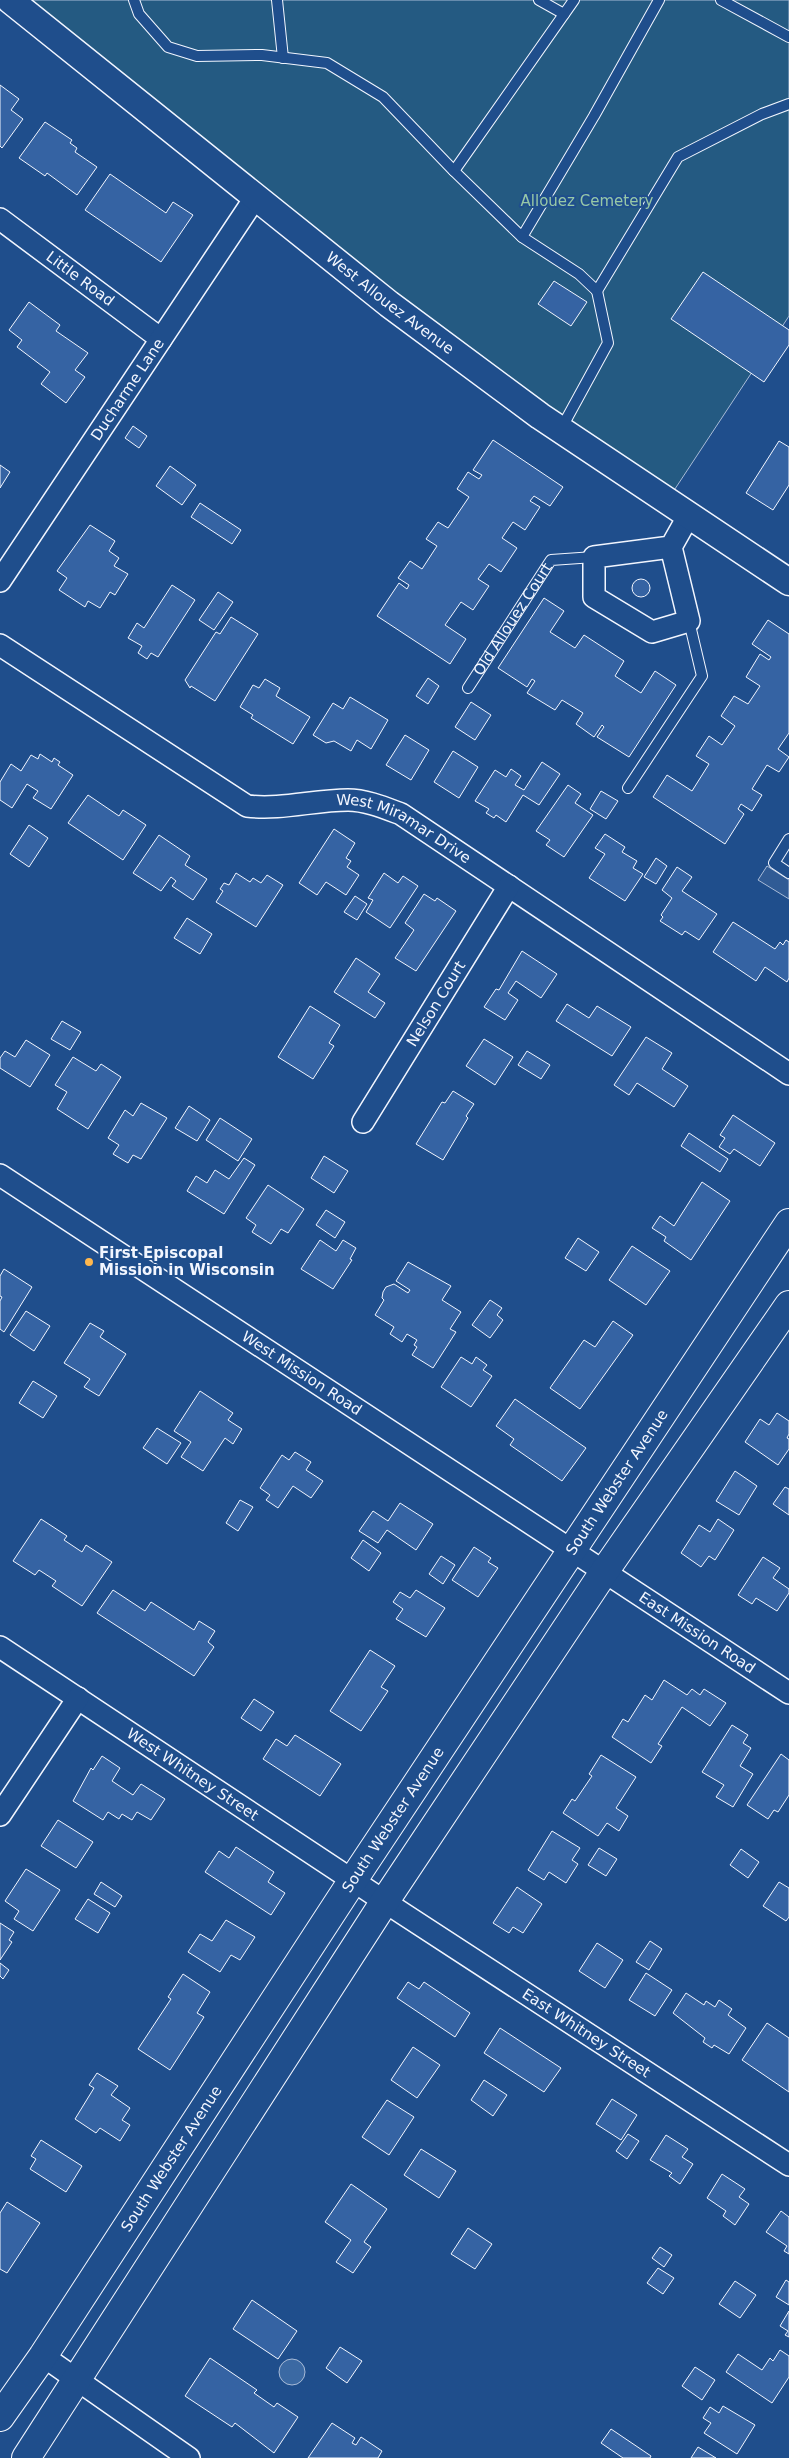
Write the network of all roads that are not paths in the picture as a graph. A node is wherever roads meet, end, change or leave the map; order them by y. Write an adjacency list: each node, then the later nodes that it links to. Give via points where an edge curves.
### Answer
1 (10, 0): 13 (street, West Allouez Avenue)
2 (134, 0): 10 (lane, via 139,14 168,47 197,56)
3 (277, 0): 10 (lane)
4 (539, 0): 8 (lane)
5 (574, 0): 8 (lane)
6 (659, 0): 15 (lane)
7 (721, 0): 9 (lane)
8 (564, 14): 12 (lane)
9 (789, 37)
10 (283, 58): 12 (lane, via 327,63 383,97)
11 (789, 104): 16 (lane, via 762,114 678,157)
12 (454, 171): 15 (lane)
13 (255, 198): 17 (street, Ducharme Lane); 18 (street, West Allouez Avenue, via 389,304)
14 (0, 218): 17 (street, Little Road)
15 (522, 236): 16 (lane, via 579,274)
16 (596, 291): 18 (lane, via 608,343)
17 (161, 339): 22 (street, Ducharme Lane)
18 (561, 430): 19 (street, West Allouez Avenue)
19 (689, 515): 20 (street); 23 (street, West Allouez Avenue)
20 (671, 547): 21 (street, Old Allouez Court); 24 (street)
21 (594, 557): 24 (street, via 594,597 652,632); 26 (lane, Old Allouez Court, via 551,560)
22 (0, 581)
23 (789, 582)
24 (689, 621): 27 (lane, via 702,676)
25 (0, 645): 30 (street, West Miramar Drive, via 247,806 266,808 349,800 381,806 401,814)
26 (468, 688)
27 (628, 788)
28 (789, 840): 29 (lane, via 774,864)
29 (789, 873)
30 (509, 886): 31 (street, West Miramar Drive); 32 (street, Nelson Court)
31 (789, 1074)
32 (363, 1122)
33 (0, 1175): 36 (street, West Mission Road)
34 (789, 1223): 36 (main road, South Webster Avenue)
35 (789, 1305): 37 (main road)
36 (571, 1550): 37 (street, West Mission Road); 42 (main road, South Webster Avenue)
37 (604, 1572): 39 (street, East Mission Road); 43 (main road)
38 (0, 1647): 40 (street, West Whitney Street)
39 (789, 1693)
40 (78, 1698): 41 (street); 42 (street, West Whitney Street)
41 (0, 1814)
42 (353, 1880): 43 (street, West Whitney Street); 45 (main road, South Webster Avenue)
43 (385, 1902): 44 (street, East Whitney Street); 46 (main road)
44 (789, 2165)
45 (43, 2356): 46 (street); 47 (main road, South Webster Avenue)
46 (77, 2379): 48 (main road); 49 (street)
47 (0, 2417)
48 (26, 2458)
49 (189, 2458)

